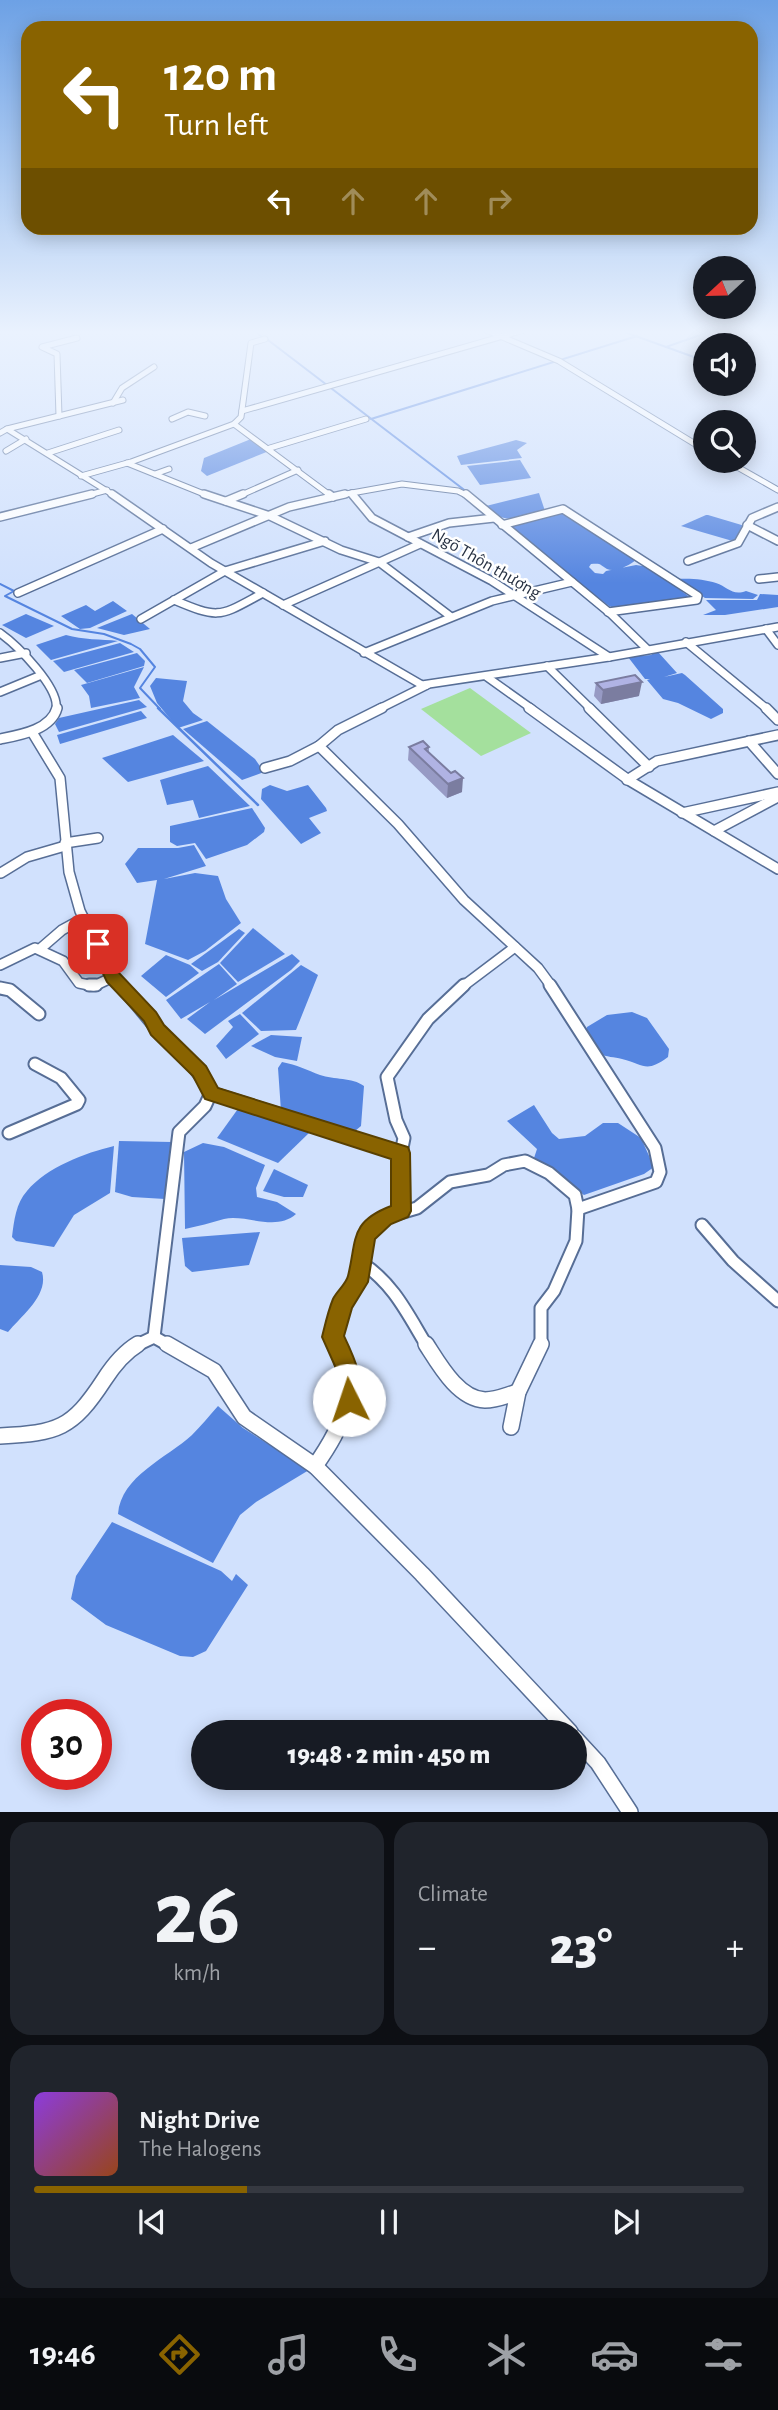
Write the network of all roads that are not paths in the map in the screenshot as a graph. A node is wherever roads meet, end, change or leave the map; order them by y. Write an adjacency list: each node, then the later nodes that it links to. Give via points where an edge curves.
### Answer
1 (65, 415): 6 (street)
2 (182, 415): 8 (street)
3 (199, 415): 7 (street)
4 (241, 415): 10 (street)
5 (647, 415): 14 (street)
6 (59, 416): 11 (street)
7 (205, 416)
8 (172, 419)
9 (366, 419): 15 (street)
10 (234, 424): 15 (street); 18 (street)
11 (2, 429): 13 (street)
12 (120, 430): 17 (street)
13 (26, 439): 16 (street); 17 (street)
14 (693, 443)
15 (270, 448): 20 (street)
16 (6, 451)
17 (48, 453): 23 (street)
18 (127, 463): 22 (street); 23 (street)
19 (169, 469): 22 (street)
20 (298, 470): 27 (street); 28 (street)
21 (748, 473): 25 (street)
22 (155, 474): 28 (street)
23 (81, 476): 24 (street)
24 (107, 490): 31 (street); 35 (street)
25 (778, 490)
26 (352, 495): 27 (street); 32 (street, via 402,484 437,487 465,492); 36 (street, Ngõ Thôn thượng, via 372,518)
27 (333, 496): 30 (street, via 302,502)
28 (226, 500): 30 (street)
29 (778, 507): 34 (street, via 752,518)
30 (270, 516): 37 (street); 40 (street)
31 (0, 517)
32 (494, 518): 33 (street); 36 (street, via 449,523)
33 (502, 525): 46 (street); 52 (street, via 563,509 698,596 697,600)
34 (747, 525): 38 (street); 41 (street, via 738,543)
35 (163, 529): 40 (street); 47 (street)
36 (408, 537): 39 (street, Ngõ Thôn thượng)
37 (325, 541): 42 (street); 43 (street)
38 (778, 541)
39 (420, 544): 42 (street); 49 (street, Ngõ Thôn thượng)
40 (191, 548): 43 (street)
41 (688, 561)
42 (379, 562): 51 (street); 53 (street)
43 (225, 571): 48 (street); 50 (street)
44 (778, 577): 45 (street)
45 (759, 579)
46 (572, 582): 49 (street); 52 (street)
47 (18, 593)
48 (263, 593): 50 (street, via 221,615); 51 (street)
49 (512, 594): 53 (street); 63 (street, Ngõ Thôn thượng)
50 (174, 600): 54 (street)
51 (283, 605): 62 (street)
52 (608, 612): 60 (street)
53 (450, 616): 62 (street)
54 (141, 619)
55 (778, 627): 56 (street)
56 (766, 629): 58 (street); 59 (street)
57 (0, 633): 61 (street)
58 (686, 642): 60 (street); 70 (street)
59 (778, 645)
60 (648, 649): 63 (street)
61 (26, 653): 64 (street); 66 (street)
62 (364, 653): 68 (street)
63 (609, 657): 65 (street)
64 (0, 658)
65 (547, 666): 67 (street); 77 (street)
66 (39, 676): 69 (street); 71 (street, via 55,693 58,708 55,716)
67 (487, 677): 68 (street); 79 (street)
68 (427, 685): 75 (street, via 338,730)
69 (0, 692)
70 (778, 720)
71 (32, 732): 73 (street); 84 (street, via 61,779)
72 (778, 736): 74 (street)
73 (0, 739)
74 (749, 741): 77 (street, via 657,761); 78 (street)
75 (319, 746): 76 (street); 88 (street, via 398,824 464,900)
76 (265, 768)
77 (649, 768): 79 (street)
78 (778, 774)
79 (627, 780): 81 (street)
80 (778, 794): 81 (street); 82 (street)
81 (682, 813): 82 (street)
82 (714, 831): 85 (street)
83 (98, 838): 84 (street)
84 (65, 845): 86 (street, via 27,857); 87 (street)
85 (776, 866)
86 (1, 873)
87 (84, 918): 89 (street); 91 (street)
88 (515, 947): 97 (street, via 459,986 423,1022 396,1060 387,1086 404,1138); 98 (street, via 538,968 572,1016 659,1159 656,1182)
89 (40, 949): 90 (street, via 29,949); 91 (street, via 63,961 79,983 94,986)
90 (0, 965)
91 (113, 977): 95 (street, via 200,1071)
92 (0, 988): 93 (street, via 10,990)
93 (39, 1014)
94 (35, 1064): 96 (street, via 63,1078 79,1100)
95 (211, 1093): 97 (street); 103 (street, via 205,1106 179,1132)
96 (9, 1133)
97 (401, 1153): 99 (street)
98 (578, 1209): 99 (street, via 575,1195 526,1161 450,1182 417,1208); 104 (street, via 576,1241 555,1291 541,1308 541,1345)
99 (401, 1211): 101 (street, via 383,1218 367,1233)
100 (702, 1225): 102 (street, via 733,1261)
101 (362, 1263): 104 (street, via 393,1291 456,1384 477,1398 495,1399); 107 (street, via 332,1337 346,1365 349,1400 337,1436)
102 (778, 1301)
103 (154, 1337): 106 (street, via 123,1354 78,1416 65,1425 46,1432); 107 (street, via 214,1371 244,1417)
104 (518, 1392): 105 (street)
105 (511, 1427)
106 (0, 1436)
107 (315, 1466): 108 (street)
108 (559, 1720)
109 (587, 1751): 110 (street)
110 (630, 1811)

